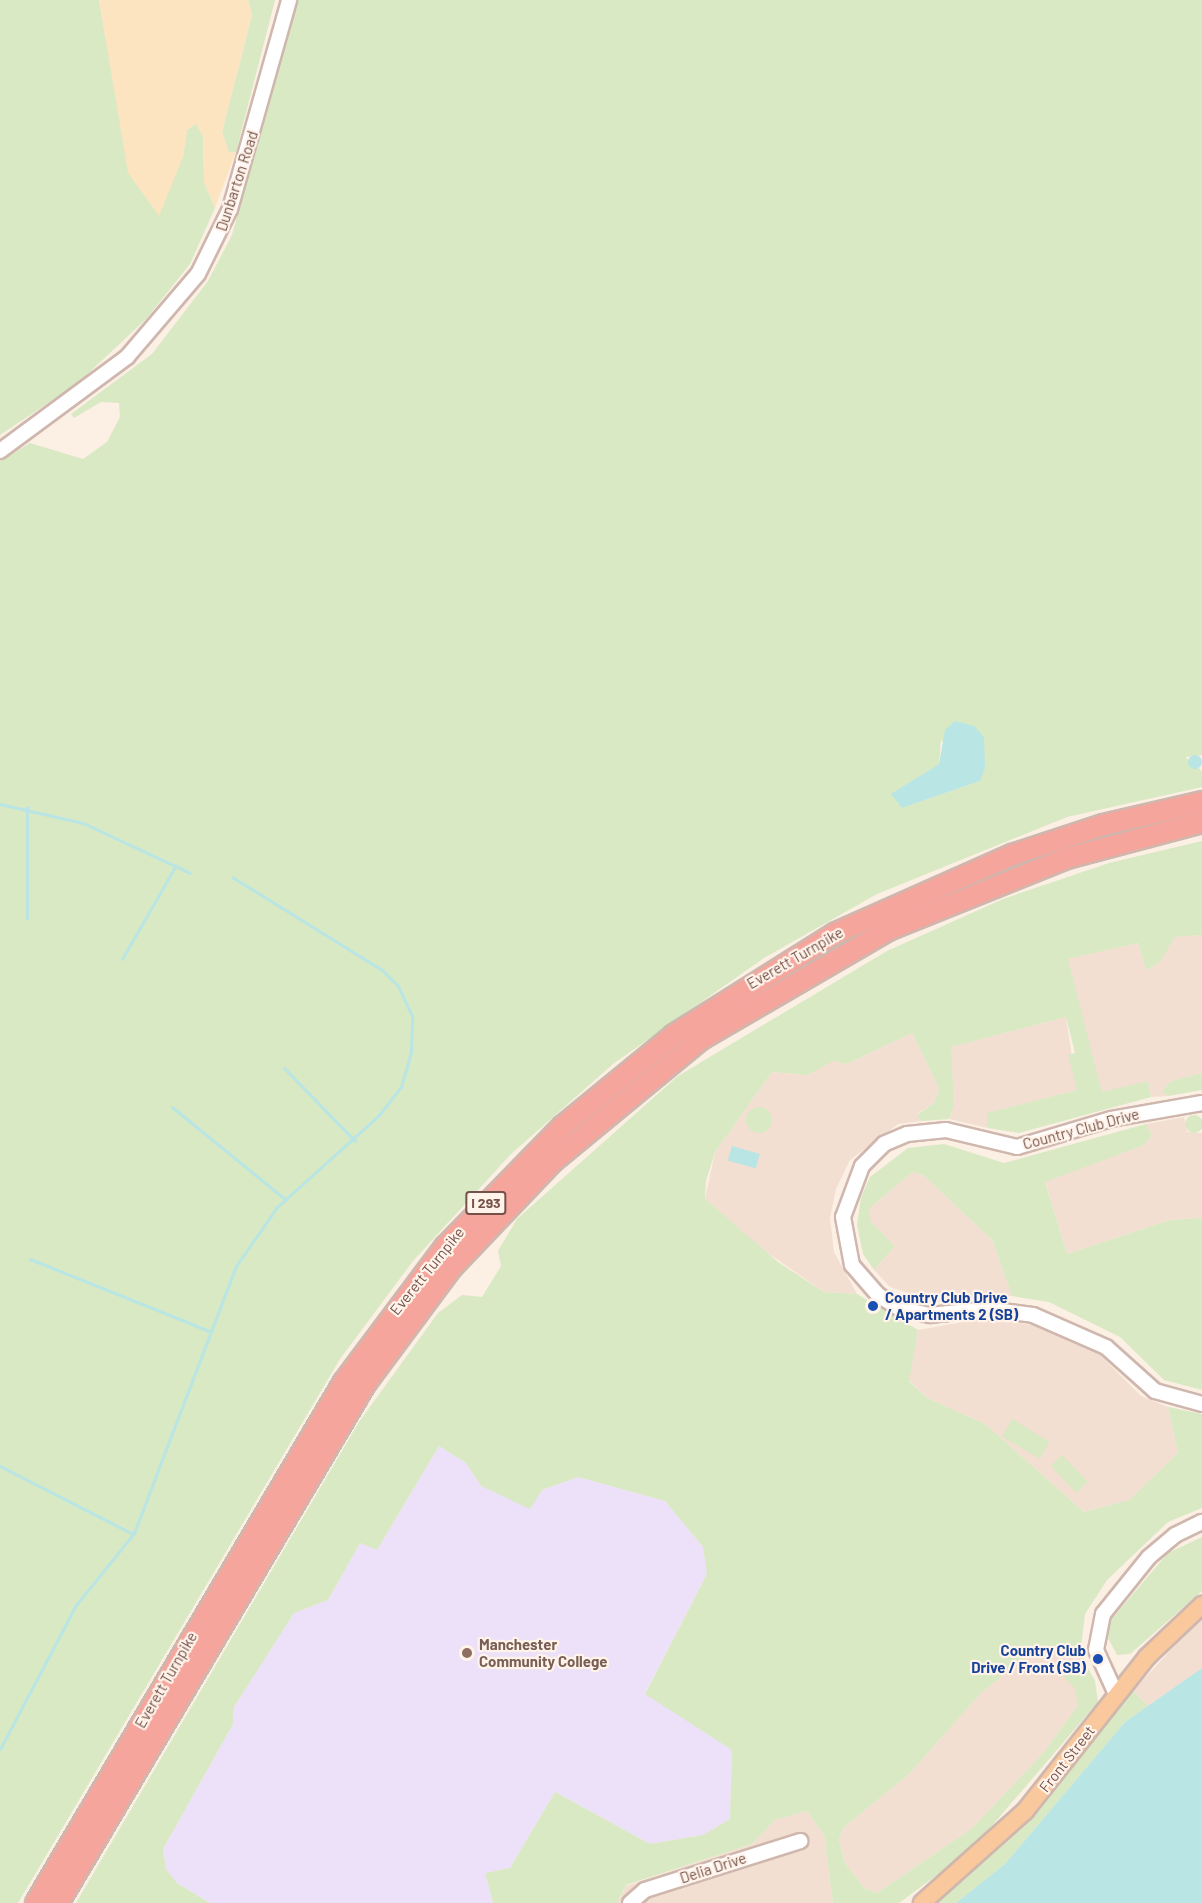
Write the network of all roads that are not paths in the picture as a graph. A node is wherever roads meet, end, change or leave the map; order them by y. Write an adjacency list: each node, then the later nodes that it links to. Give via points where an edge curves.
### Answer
1 (289, 0): 2 (street, Dunbarton Road, via 231,209 198,274 127,357)
2 (0, 451)
3 (1202, 802): 11 (highway, Everett Turnpike / I 293, via 1103,825 1012,855 836,933 693,1022 562,1126 445,1247 344,1382)
4 (1202, 822): 12 (highway, Everett Turnpike / I 293, via 1058,861 888,930 701,1039 552,1162 452,1267 371,1376)
5 (1202, 1103): 6 (street, Country Club Drive, via 1111,1119 1017,1147 946,1130 901,1136 876,1151 855,1176 843,1224 852,1265 878,1295 900,1308 930,1315 987,1309 1033,1315 1106,1347 1155,1391)
6 (1202, 1404)
7 (1202, 1522): 9 (street, via 1175,1534 1149,1557 1102,1614 1096,1650)
8 (1202, 1605): 9 (main road, Front Street)
9 (1116, 1694): 14 (main road, Front Street, via 1025,1811)
10 (800, 1841): 13 (street, Delia Drive, via 645,1890)
11 (36, 1903)
12 (58, 1903)
13 (630, 1903)
14 (922, 1903)

